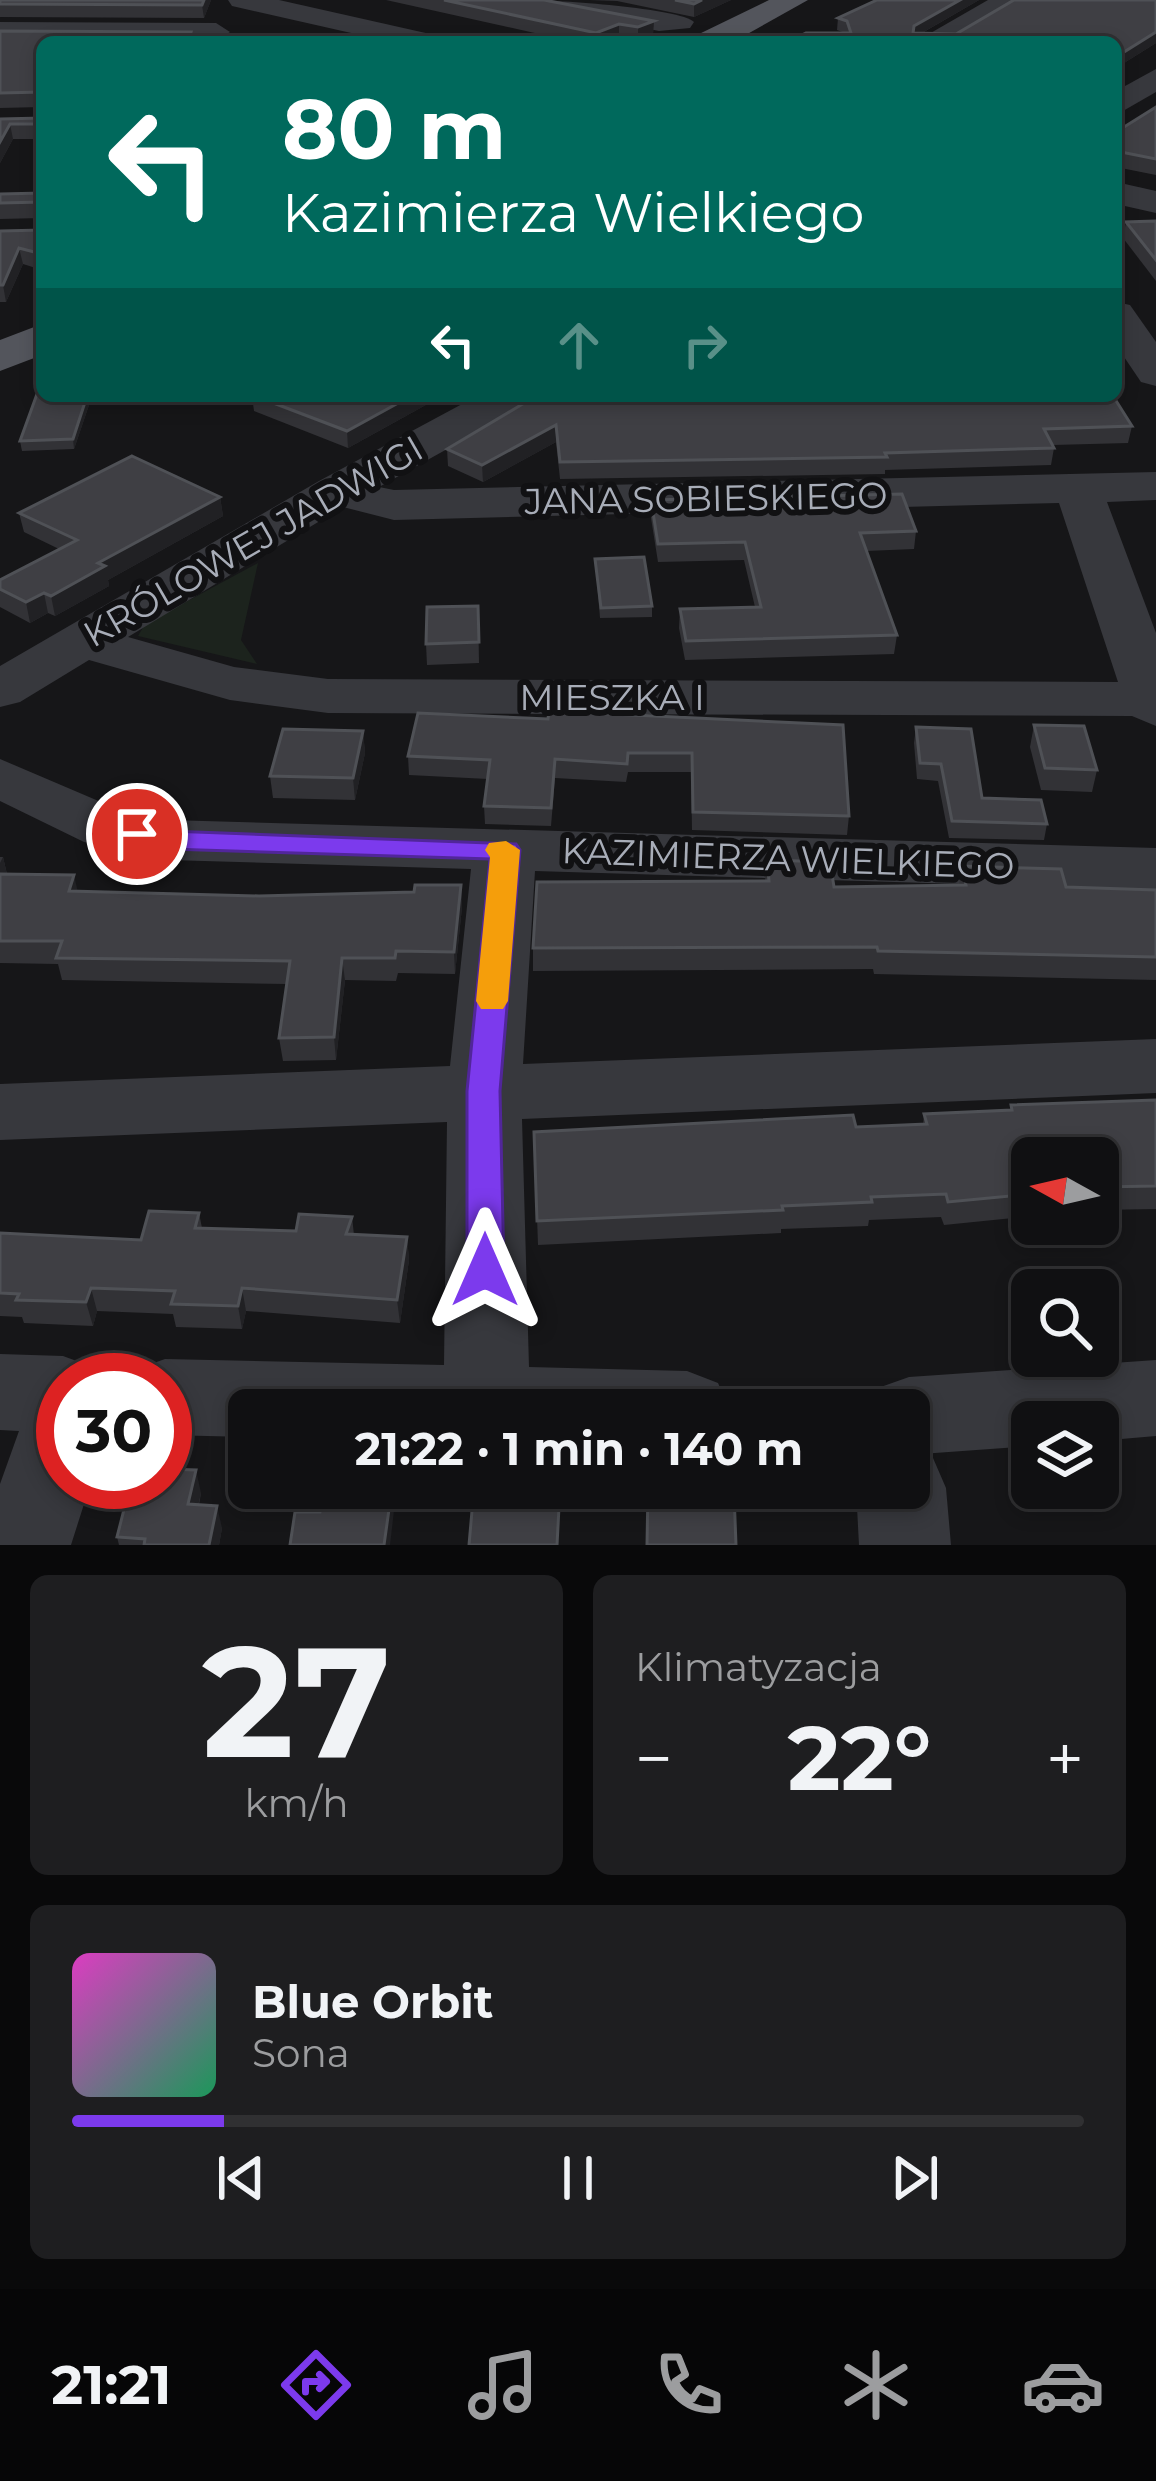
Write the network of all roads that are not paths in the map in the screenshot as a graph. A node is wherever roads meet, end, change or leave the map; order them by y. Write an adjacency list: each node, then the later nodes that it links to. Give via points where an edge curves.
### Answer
1 (242, 0): 6 (street)
2 (327, 0): 6 (street)
3 (542, 0): 9 (street)
4 (793, 0): 7 (main road)
5 (1009, 0): 14 (street)
6 (292, 11): 11 (street); 12 (street)
7 (740, 24): 9 (main road); 13 (main road)
8 (0, 31): 10 (street)
9 (683, 32)
10 (179, 36)
11 (218, 36)
12 (402, 36)
13 (719, 36)
14 (940, 36)
15 (1156, 78): 16 (street)
16 (1128, 102)
17 (1122, 195): 18 (street)
18 (1156, 202)
19 (1130, 332): 22 (street)
20 (36, 341): 21 (main road)
21 (0, 357)
22 (1156, 373)
23 (499, 402): 26 (street, KRÓLOWEJ JADWIGI)
24 (1156, 486): 25 (street, JANA SOBIESKIEGO)
25 (1078, 489): 26 (street, JANA SOBIESKIEGO, via 394,505); 29 (street)
26 (336, 491): 27 (street, KRÓLOWEJ JADWIGI)
27 (79, 640): 28 (street, KRÓLOWEJ JADWIGI); 29 (street, MIESZKA I, via 230,683 328,696)
28 (0, 690)
29 (1154, 704)
30 (0, 778): 31 (street, KAZIMIERZA WIELKIEGO, via 106,828 169,840)
31 (506, 850): 32 (street, KAZIMIERZA WIELKIEGO); 34 (street)
32 (1156, 869)
33 (1156, 1066): 34 (street)
34 (484, 1091): 35 (street); 36 (street)
35 (0, 1112)
36 (487, 1389)
37 (0, 1392): 38 (street)
38 (36, 1393)
39 (192, 1397): 40 (street)
40 (228, 1397)
41 (1156, 1398): 42 (street)
42 (930, 1414)
43 (38, 1509): 45 (street)
44 (902, 1509): 46 (street)
45 (26, 1545)
46 (905, 1545)

